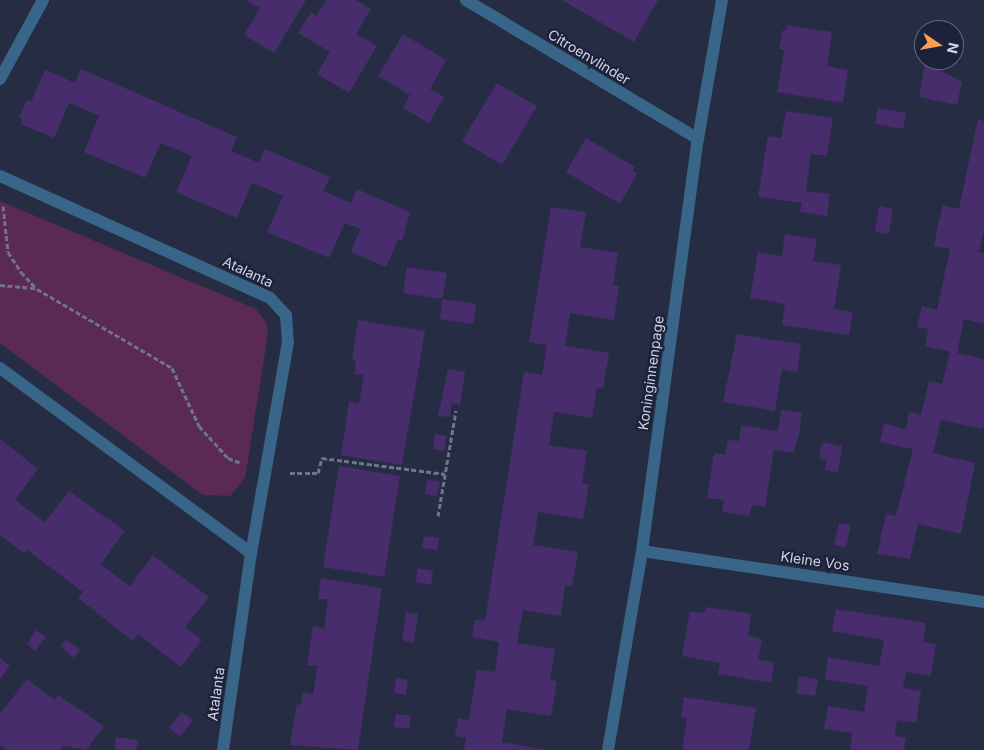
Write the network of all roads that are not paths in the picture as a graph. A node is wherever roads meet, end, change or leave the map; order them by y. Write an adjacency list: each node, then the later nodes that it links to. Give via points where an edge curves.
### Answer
1 (43, 0): 4 (street)
2 (466, 0): 5 (street, Citroenvlinder)
3 (722, 0): 5 (street, Koninginnenpage)
4 (0, 79)
5 (698, 139): 8 (street, Koninginnenpage)
6 (4, 178): 9 (street, Atalanta, via 270,298 286,315 288,342)
7 (0, 368): 9 (street)
8 (642, 551): 10 (street, Kleine Vos); 12 (street, Koninginnenpage)
9 (251, 553): 11 (street, Atalanta)
10 (984, 602)
11 (223, 750)
12 (608, 750)

